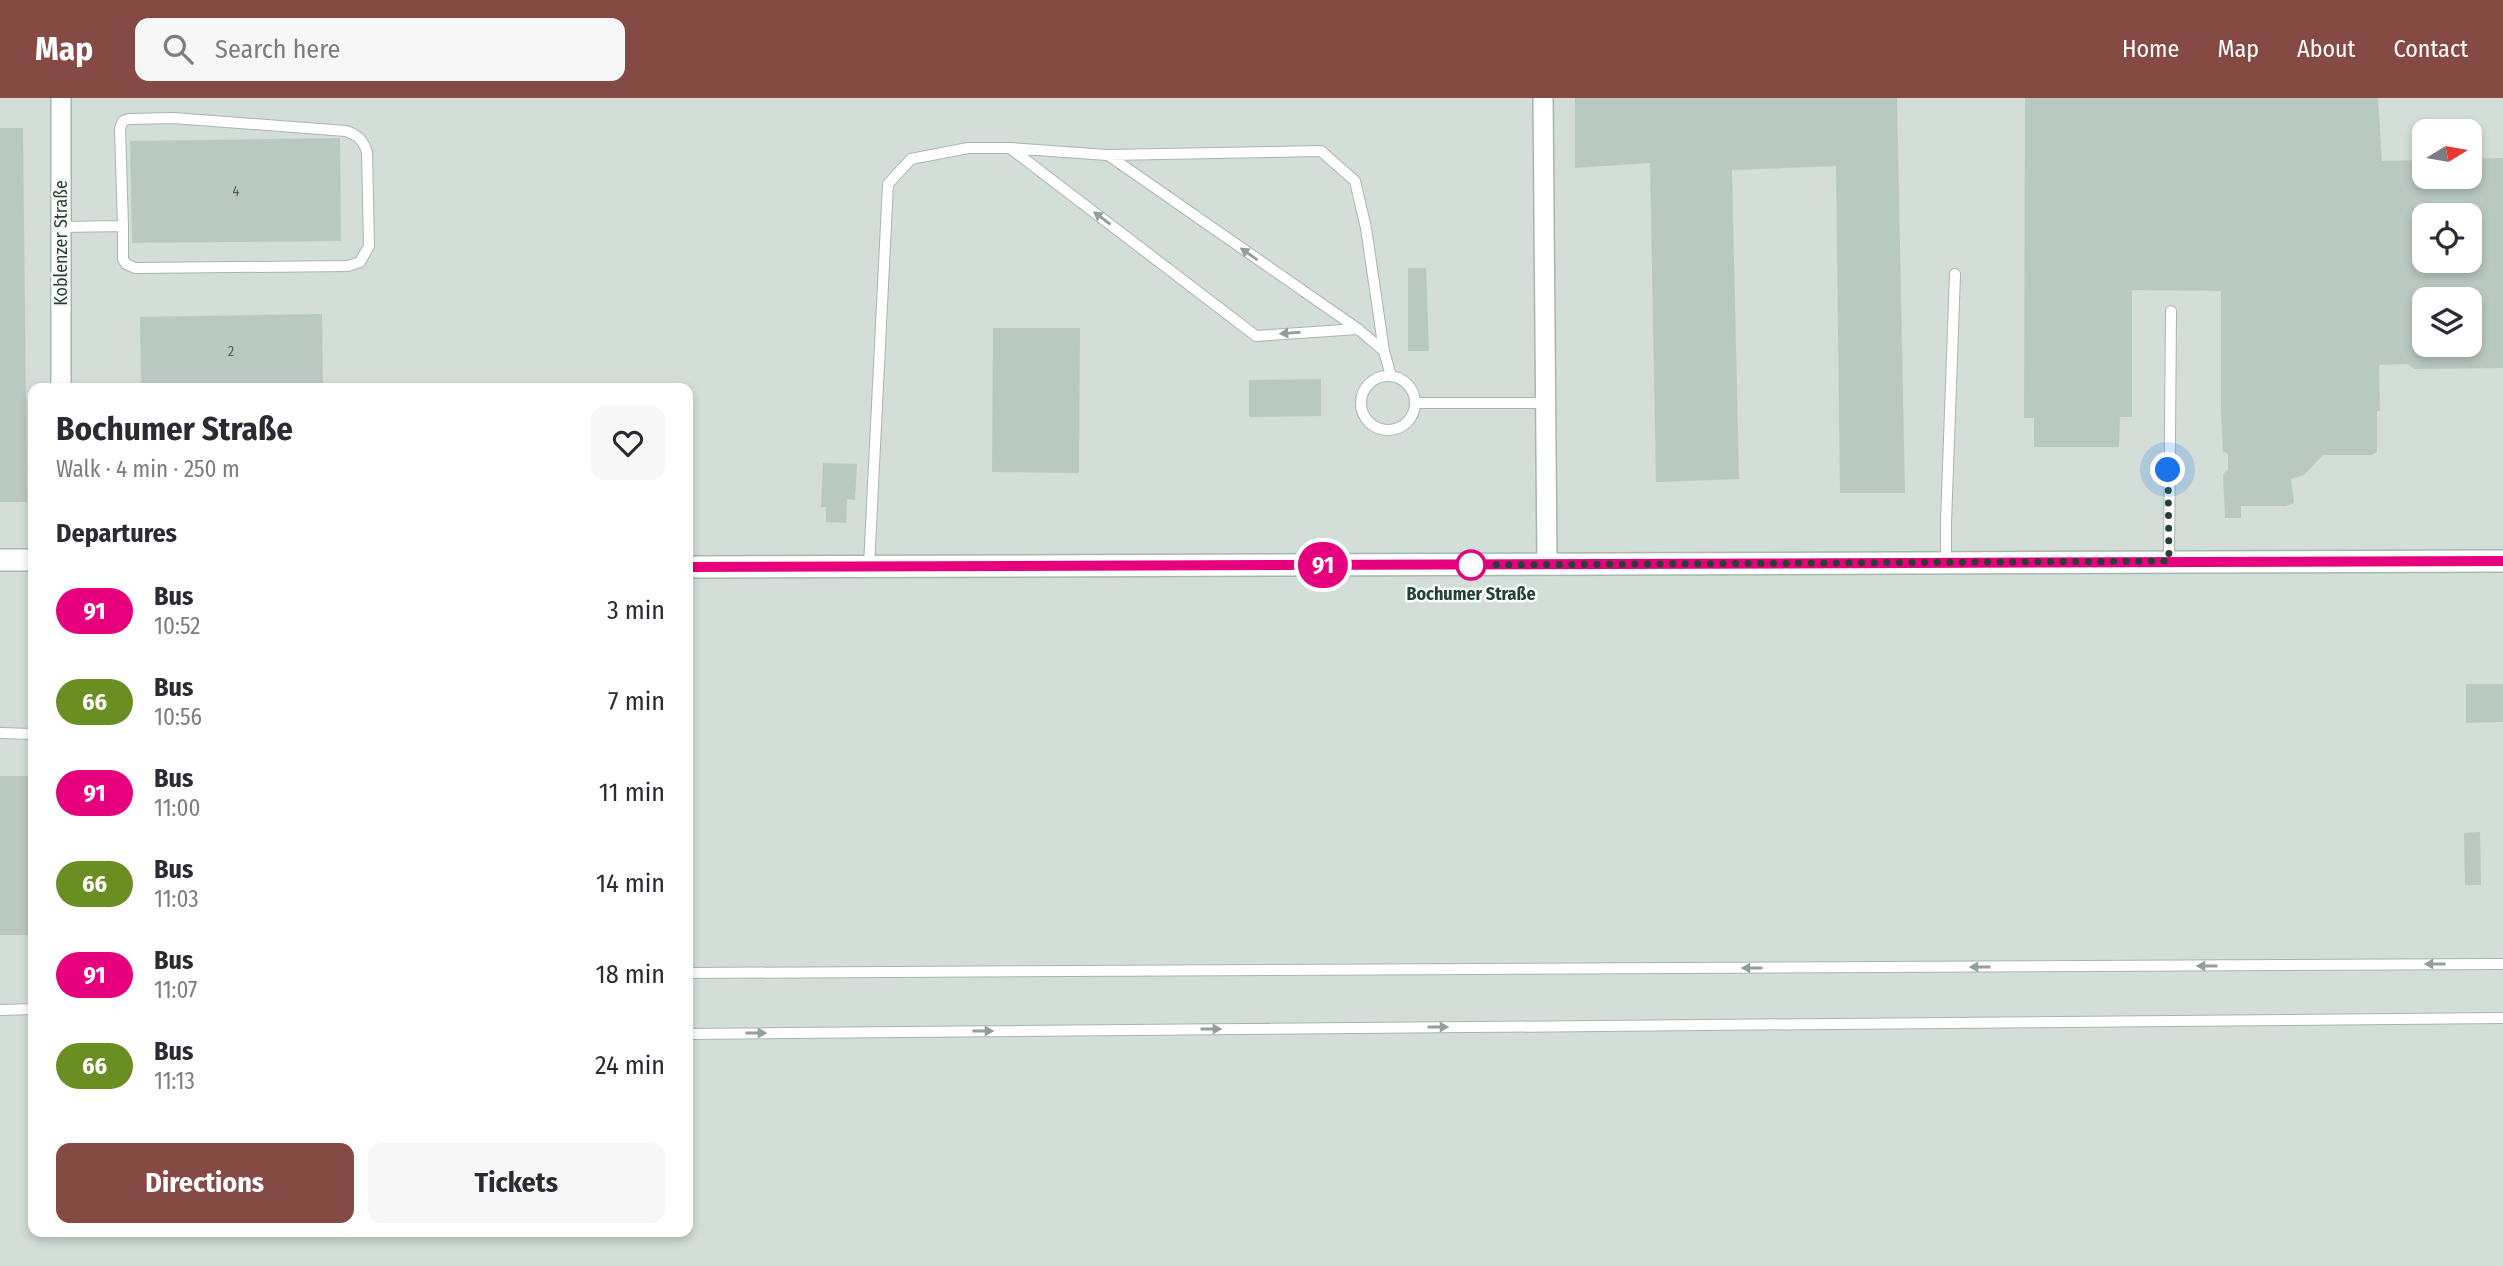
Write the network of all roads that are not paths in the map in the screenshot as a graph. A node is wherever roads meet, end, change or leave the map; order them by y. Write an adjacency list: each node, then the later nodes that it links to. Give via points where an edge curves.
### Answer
1 (61, 98): 6 (street, Koblenzer Straße)
2 (1543, 98): 14 (street)
3 (1010, 148): 4 (lane); 9 (lane, one-way to 3, via 1256,336); 22 (lane, via 968,148 911,159 888,184)
4 (1107, 155): 9 (lane, one-way to 4); 10 (lane, via 1321,151 1355,181)
5 (123, 226): 5 (lane, via 124,260 135,268 348,266 360,262 369,246 367,152 363,140 346,131 129,119 120,128); 6 (lane)
6 (61, 227): 12 (street, Koblenzer Straße)
7 (1955, 274): 19 (lane)
8 (2171, 311): 17 (lane)
9 (1358, 329): 10 (lane)
10 (1384, 351): 11 (lane)
11 (1391, 376): 13 (lane, via 1412,391); 13 (lane, via 1367,385 1361,397 1367,421 1391,431 1412,416)
12 (61, 383)
13 (1415, 403): 14 (lane)
14 (1545, 403): 20 (street)
15 (0, 560): 16 (street)
16 (28, 560)
17 (2169, 561): 18 (street); 19 (street)
18 (2503, 561)
19 (1946, 563): 20 (street)
20 (1547, 564): 22 (street)
21 (693, 567): 22 (street)
22 (869, 567)
23 (0, 733): 24 (lane)
24 (28, 734)
25 (2503, 964): 26 (lane, one-way to 26)
26 (693, 974)
27 (28, 1009): 28 (lane)
28 (0, 1010)
29 (2503, 1018): 30 (lane, one-way to 29)
30 (693, 1034)

